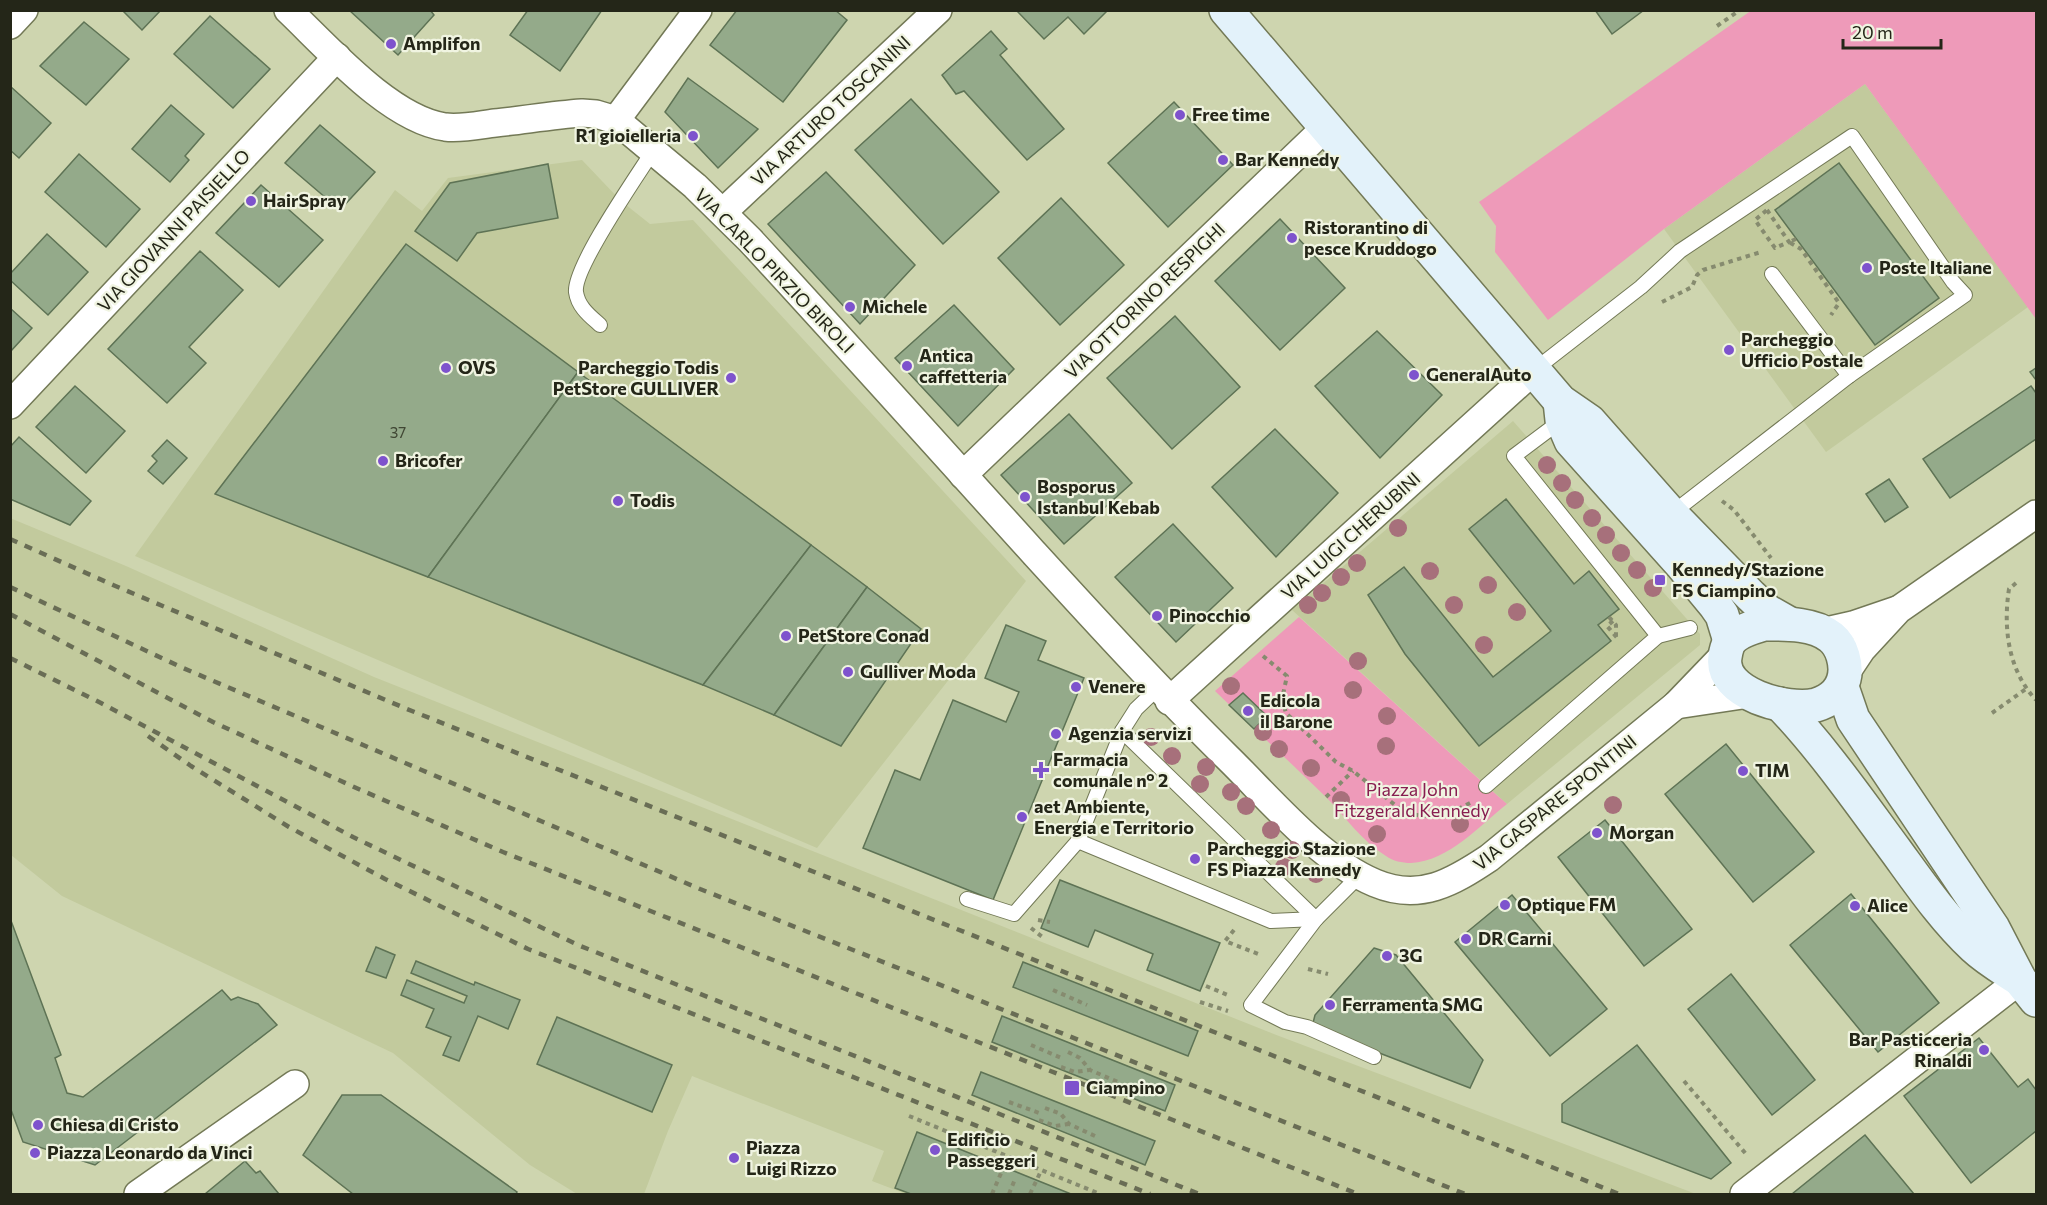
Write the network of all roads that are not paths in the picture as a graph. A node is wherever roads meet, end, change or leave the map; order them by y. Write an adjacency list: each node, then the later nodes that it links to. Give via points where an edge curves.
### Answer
1 (24, 10): 6 (street)
2 (288, 10): 7 (street, VIA CARLO PIRZIO BIROLI)
3 (698, 10): 8 (street)
4 (938, 10): 11 (street, VIA ARTURO TOSCANINI)
5 (1226, 10): 9 (street)
6 (10, 25)
7 (337, 57): 8 (street, VIA CARLO PIRZIO BIROLI, via 400,110 445,127 582,113); 16 (street, VIA GIOVANNI PAISIELLO)
8 (616, 120): 10 (street, VIA CARLO PIRZIO BIROLI)
9 (1326, 127): 14 (street); 18 (street, VIA OTTORINO RESPIGHI)
10 (653, 152): 11 (street, VIA CARLO PIRZIO BIROLI); 13 (lane, via 579,275 579,301)
11 (723, 212): 18 (street, VIA CARLO PIRZIO BIROLI)
12 (1772, 274): 15 (lane)
13 (600, 325)
14 (1533, 371): 15 (lane, via 1641,287 1680,251 1852,136 1965,295); 17 (street); 28 (street, VIA LUIGI CHERUBINI)
15 (1849, 376): 20 (lane)
16 (10, 405)
17 (1561, 410): 20 (street, via 1589,421); 25 (lane, via 1514,456)
18 (963, 474): 28 (street, VIA CARLO PIRZIO BIROLI)
19 (2037, 514): 21 (street)
20 (1660, 521): 22 (street, via 1767,611); 26 (street, via 1722,615)
21 (1898, 610): 24 (street); 27 (street, via 1862,649)
22 (1790, 624): 24 (street); 26 (street, via 1764,624 1749,629)
23 (1690, 628): 25 (lane)
24 (1822, 632): 27 (street, via 1842,651)
25 (1658, 636): 33 (lane)
26 (1728, 647): 29 (street, via 1726,670 1736,686); 31 (street, VIA GASPARE SPONTINI)
27 (1844, 680): 30 (street, via 1838,693 1824,702 1811,706); 38 (street, via 1853,719 1996,933)
28 (1163, 694): 32 (lane, via 1136,709); 35 (street, via 1306,836)
29 (1749, 694): 30 (street); 31 (street)
30 (1780, 704): 38 (street, via 1846,781 1948,919 1982,954)
31 (1676, 705): 35 (street, VIA GASPARE SPONTINI, via 1463,876 1445,885 1413,891)
32 (1122, 731): 34 (lane); 37 (lane)
33 (1486, 786)
34 (1078, 841): 36 (lane, via 1014,914); 37 (lane, via 1271,921)
35 (1359, 876): 37 (lane)
36 (967, 899)
37 (1316, 919): 39 (lane, via 1251,1005)
38 (2028, 990): 42 (street)
39 (1374, 1057)
40 (295, 1084): 41 (street)
41 (138, 1194)
42 (1744, 1194)

